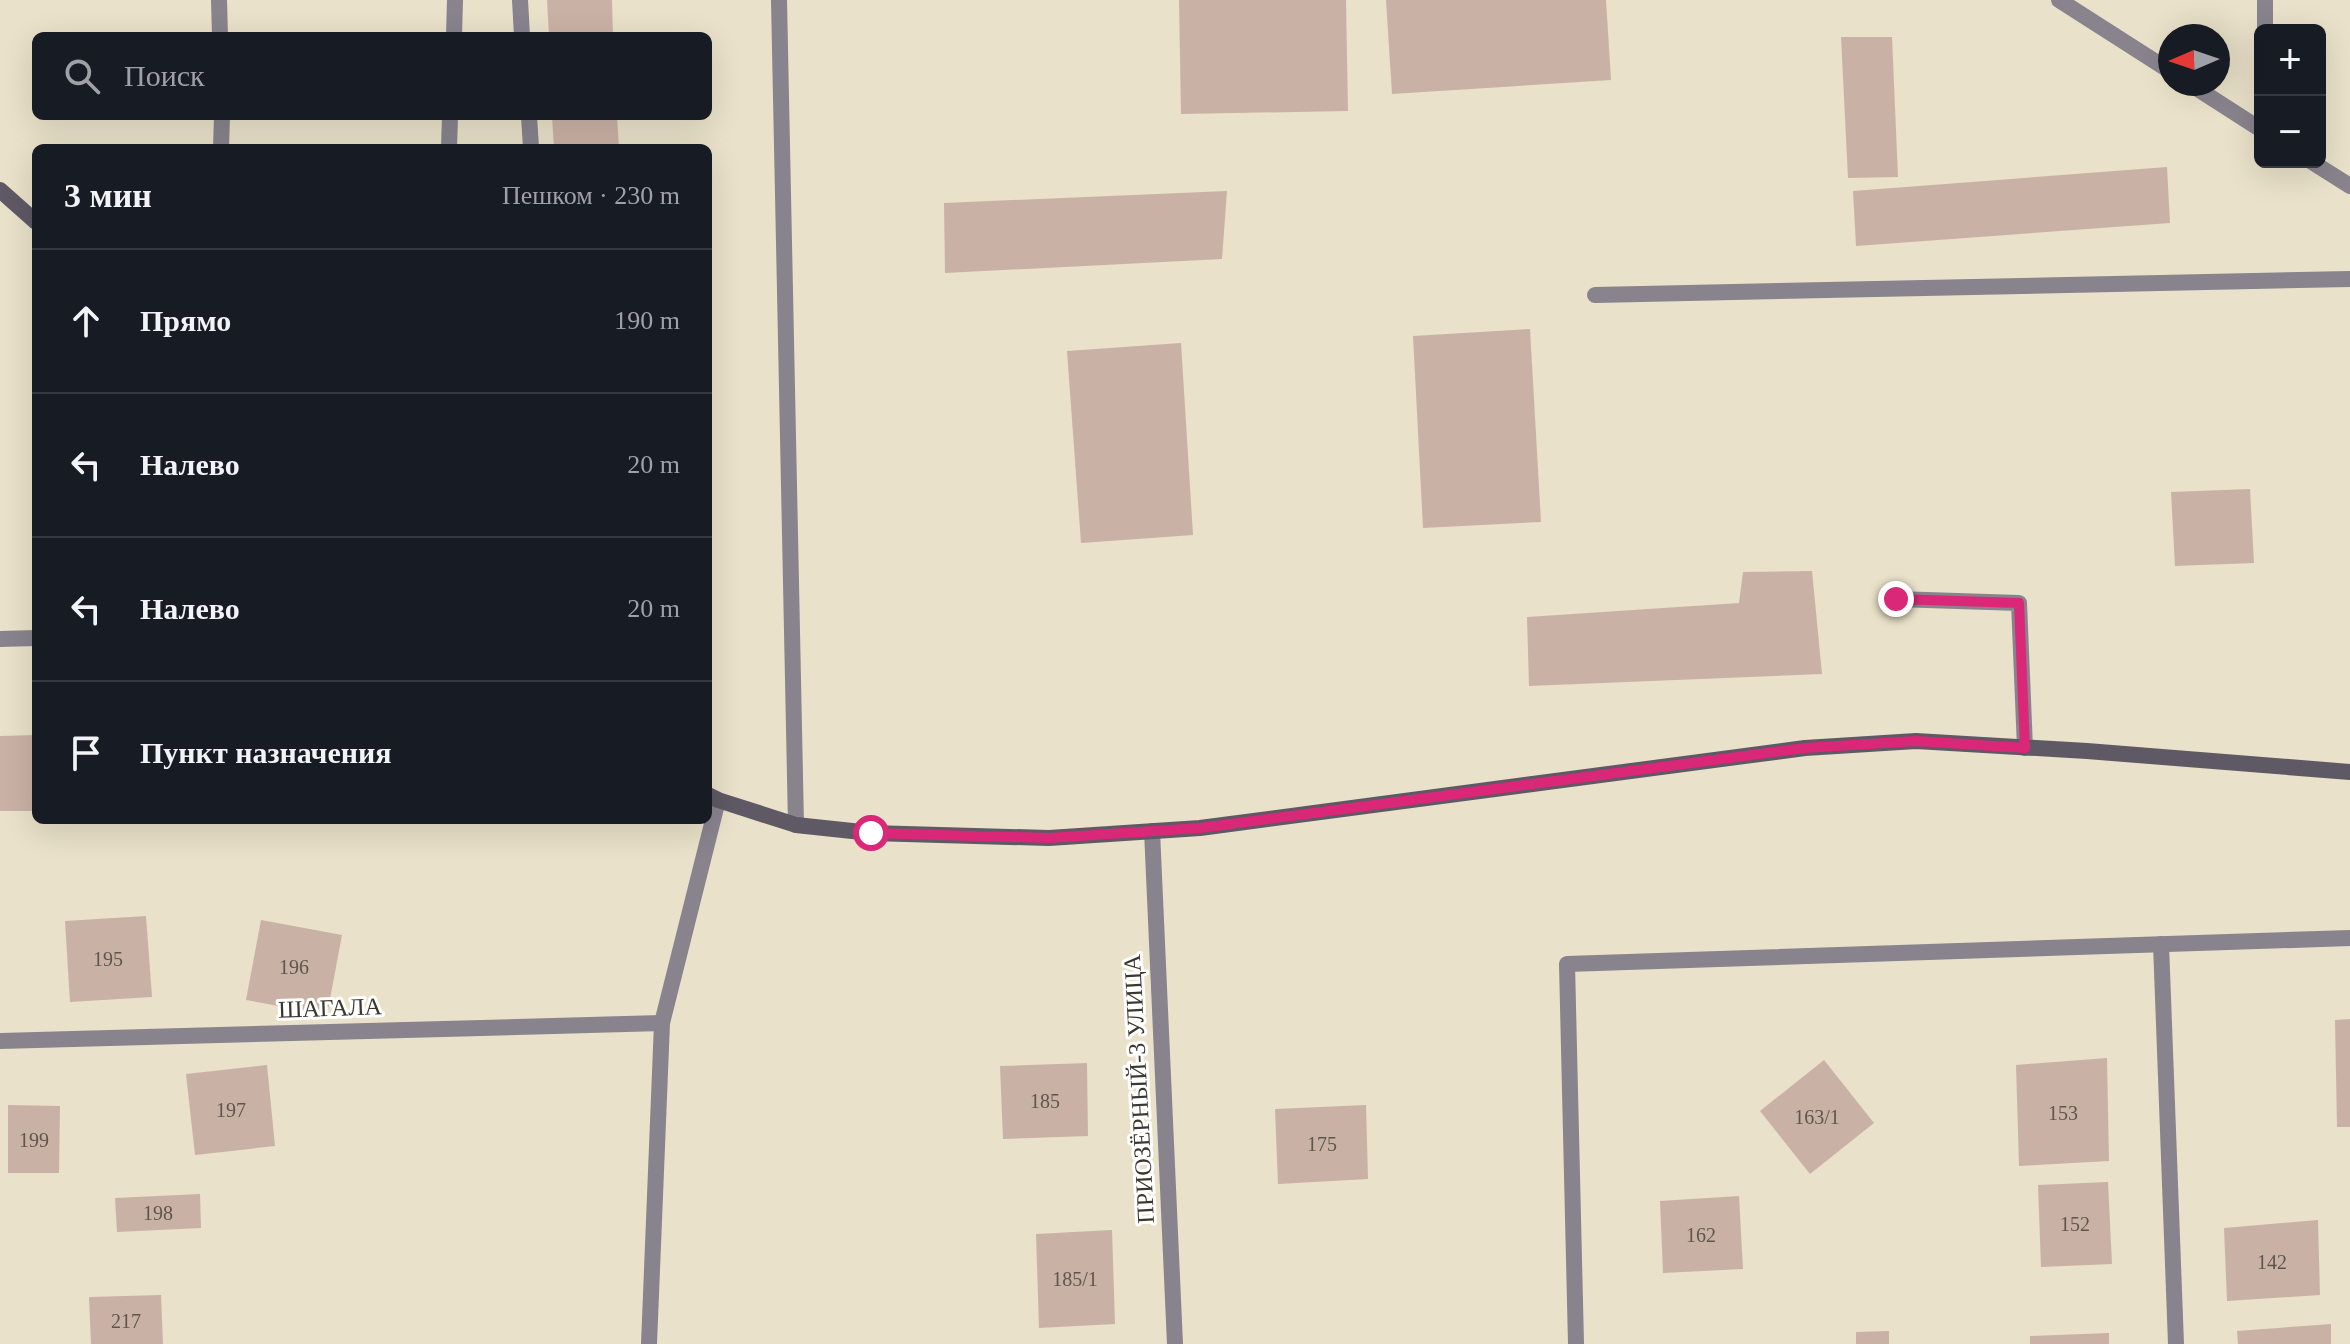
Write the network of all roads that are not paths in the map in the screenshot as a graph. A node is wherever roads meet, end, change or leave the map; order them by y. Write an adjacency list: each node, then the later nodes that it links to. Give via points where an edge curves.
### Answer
1 (219, 0): 8 (street)
2 (455, 0): 9 (street)
3 (520, 0): 10 (street)
4 (779, 0): 33 (street)
5 (2059, 0): 11 (street)
6 (2265, 0): 7 (street)
7 (2265, 24)
8 (220, 32)
9 (454, 32)
10 (522, 32)
11 (2158, 63)
12 (2209, 96): 16 (street)
13 (222, 120): 17 (street)
14 (450, 120): 18 (street)
15 (529, 120): 19 (street)
16 (2254, 125)
17 (221, 144)
18 (449, 144)
19 (531, 144)
20 (2322, 168): 21 (street)
21 (2350, 186)
22 (0, 190): 23 (street)
23 (32, 218)
24 (2350, 279): 25 (street)
25 (1595, 295)
26 (1896, 599): 29 (street, via 2019,603)
27 (32, 638): 28 (street)
28 (0, 639)
29 (2025, 748): 30 (street); 34 (street, via 1916,741 1805,748)
30 (2350, 772)
31 (713, 798): 33 (street)
32 (707, 824): 37 (street)
33 (796, 825): 34 (street, via 871,833 1049,838)
34 (1152, 831): 40 (street, ПРИОЗЁРНЫЙ-3 УЛИЦА)
35 (2350, 938): 36 (street)
36 (2161, 944): 41 (street, via 1567,964); 42 (street)
37 (662, 1023): 38 (street, ШАГАЛА); 39 (street)
38 (0, 1041)
39 (649, 1344)
40 (1175, 1344)
41 (1576, 1344)
42 (2176, 1344)

